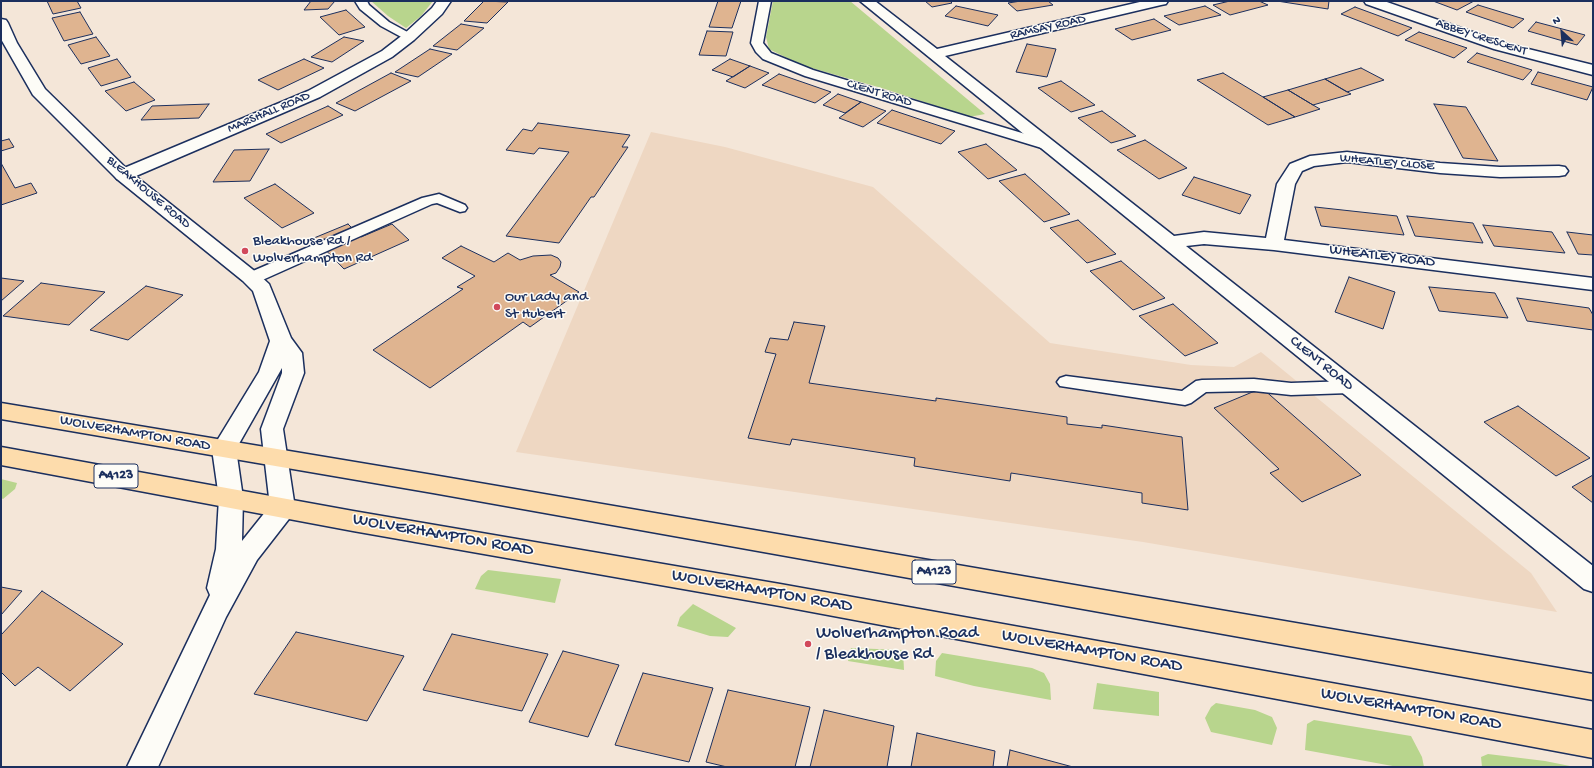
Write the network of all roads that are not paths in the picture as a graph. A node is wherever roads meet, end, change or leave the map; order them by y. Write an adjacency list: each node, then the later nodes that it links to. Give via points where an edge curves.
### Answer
1 (361, 1): 8 (lane, via 364,7 385,24)
2 (444, 1): 8 (street, MARSHALL ROAD)
3 (765, 1): 11 (lane, CLENT ROAD, via 757,43 767,56 809,73)
4 (867, 1): 9 (street, CLENT ROAD)
5 (1161, 1): 9 (street, RAMSAY ROAD)
6 (1371, 1): 10 (street, ABBEY CRESCENT, via 1499,46)
7 (1, 23): 13 (street, BLEAKHOUSE ROAD, via 10,44 39,92)
8 (408, 38): 13 (street, MARSHALL ROAD, via 387,54 314,94)
9 (934, 54): 11 (street, CLENT ROAD)
10 (1593, 70)
11 (1050, 146): 15 (street, CLENT ROAD)
12 (1559, 171): 16 (street, WHEATLEY CLOSE, via 1500,172 1347,157 1310,161 1296,168 1286,184)
13 (123, 175): 17 (street, BLEAKHOUSE ROAD)
14 (460, 208): 17 (lane, via 439,198 427,201)
15 (1170, 242): 16 (street, WHEATLEY ROAD, via 1204,238); 21 (street, CLENT ROAD)
16 (1274, 244): 18 (street, WHEATLEY ROAD)
17 (252, 278): 19 (street, BLEAKHOUSE ROAD, via 262,290)
18 (1593, 284)
19 (281, 341): 23 (street, via 269,373); 25 (street, BLEAKHOUSE ROAD, via 291,354 293,373 272,429)
20 (1066, 382): 21 (lane, via 1185,398 1202,386 1254,385 1291,389)
21 (1350, 387): 28 (street, CLENT ROAD)
22 (1, 411): 23 (highway, WOLVERHAMPTON ROAD / A4123)
23 (224, 449): 25 (highway, WOLVERHAMPTON ROAD / A4123); 26 (street)
24 (1, 456): 26 (highway, WOLVERHAMPTON ROAD / A4123)
25 (276, 458): 27 (street, BLEAKHOUSE ROAD); 30 (highway, WOLVERHAMPTON ROAD / A4123)
26 (231, 498): 27 (highway, WOLVERHAMPTON ROAD / A4123); 29 (street, via 229,549)
27 (283, 508): 29 (street, via 248,552); 31 (highway, WOLVERHAMPTON ROAD / A4123, via 796,598)
28 (1593, 581)
29 (215, 611): 32 (street)
30 (1593, 687)
31 (1593, 744)
32 (142, 767)

